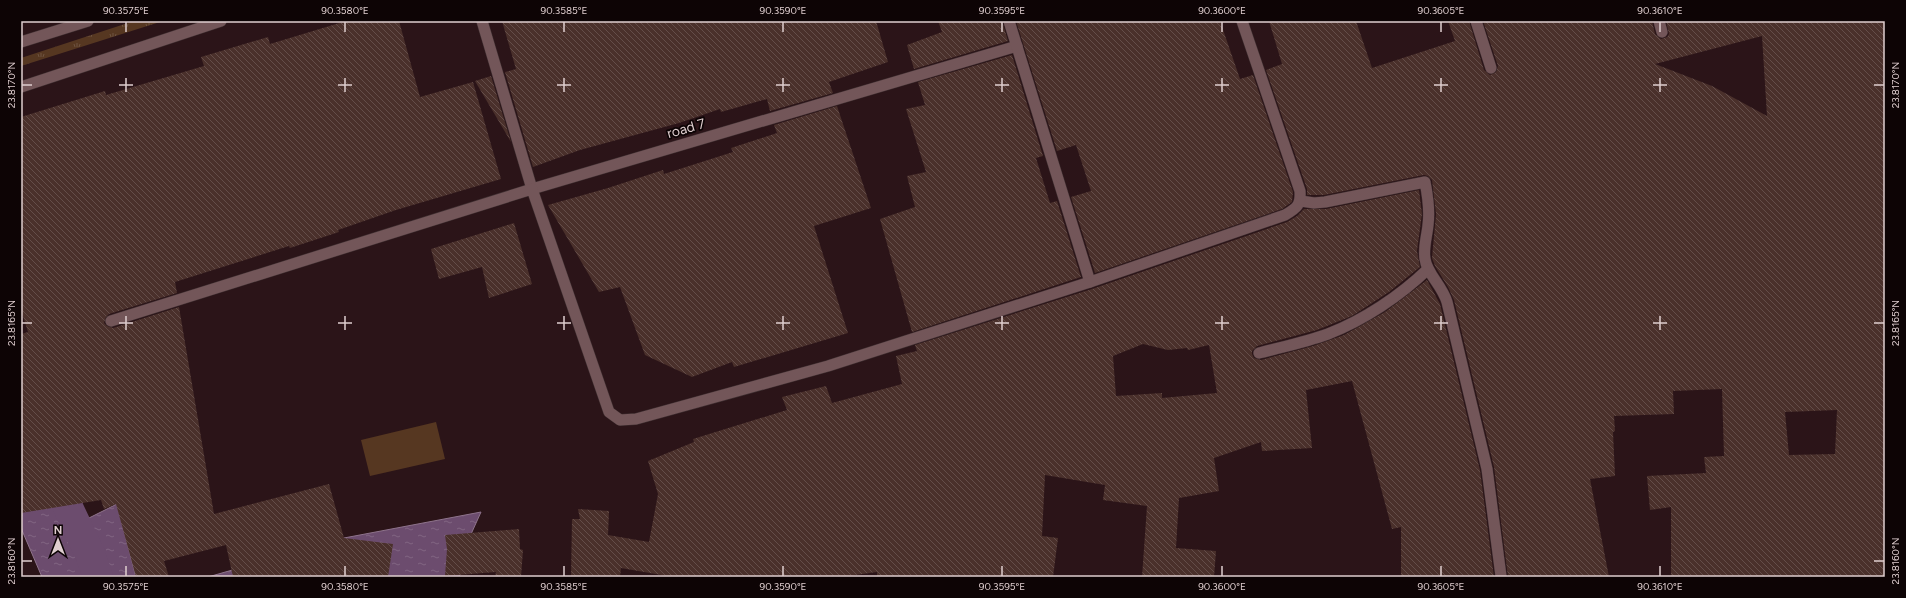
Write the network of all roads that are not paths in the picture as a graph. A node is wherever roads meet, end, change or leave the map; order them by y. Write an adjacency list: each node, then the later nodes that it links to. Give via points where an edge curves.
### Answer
1 (88, 21): 9 (street)
2 (221, 21): 12 (street)
3 (482, 21): 13 (street)
4 (1009, 21): 10 (street)
5 (1242, 21): 14 (street, via 1300,191)
6 (1476, 21): 11 (street)
7 (1659, 21): 8 (street)
8 (1662, 32)
9 (21, 42)
10 (1017, 46): 13 (street, road 7); 16 (street)
11 (1491, 68)
12 (21, 87)
13 (532, 190): 16 (street, via 608,412 620,420 636,418 828,366); 17 (street, road 7)
14 (1301, 201): 15 (street, via 1325,202 1425,182 1429,210 1424,253); 16 (street, via 1299,207 1286,215)
15 (1428, 269): 18 (street, via 1391,300 1342,328 1326,335); 19 (street, via 1444,292 1487,469)
16 (1090, 282)
17 (111, 321)
18 (1259, 353)
19 (1501, 576)

